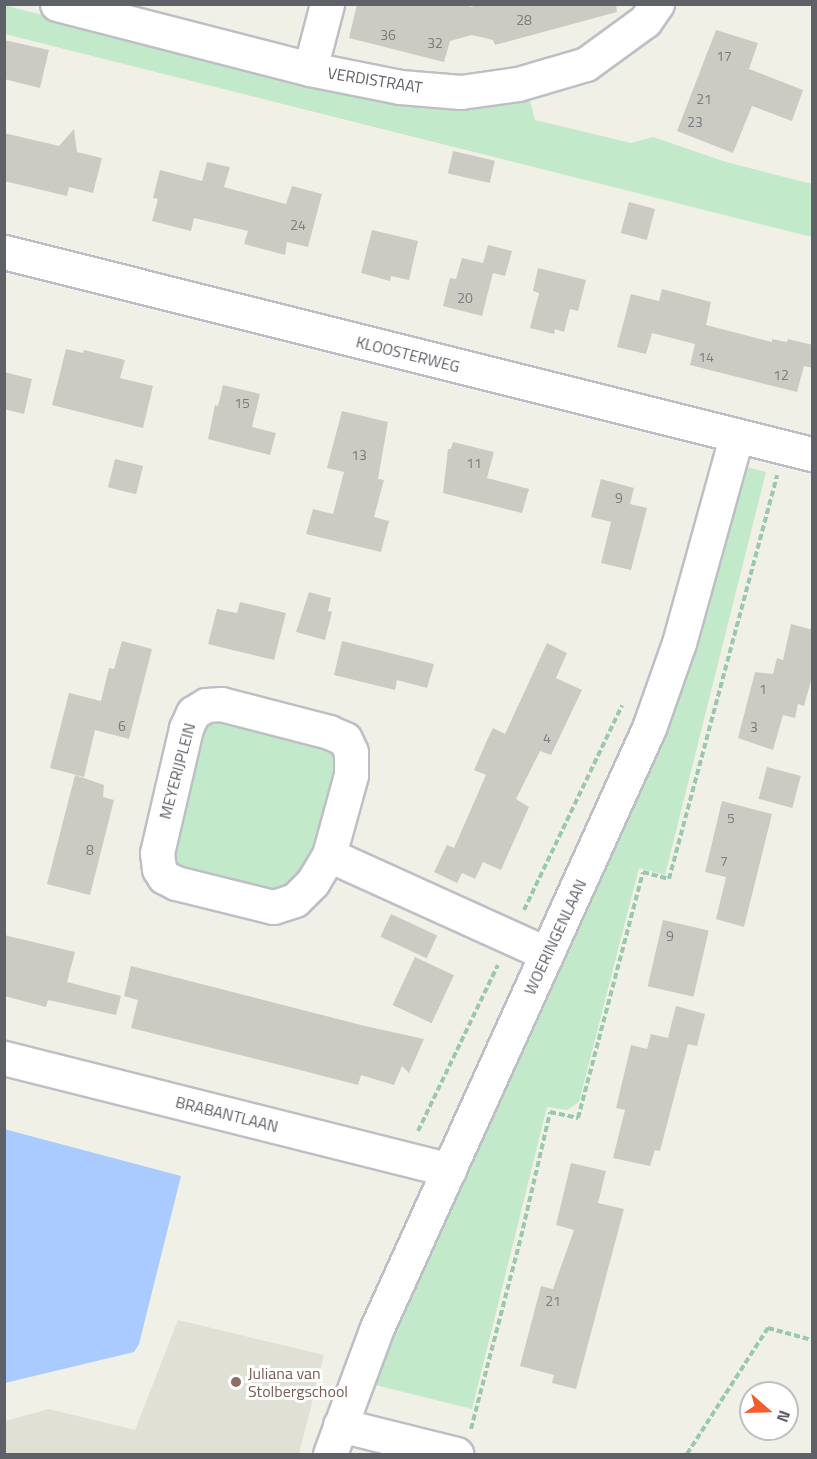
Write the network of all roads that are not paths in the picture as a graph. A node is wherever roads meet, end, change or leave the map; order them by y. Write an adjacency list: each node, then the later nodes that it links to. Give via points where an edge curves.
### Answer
1 (327, 4): 4 (street)
2 (657, 4): 4 (street, VERDISTRAAT, via 645,21 586,64 518,84 461,92 400,87)
3 (69, 6): 4 (street, VERDISTRAAT)
4 (310, 69)
5 (4, 252): 6 (street, KLOOSTERWEG)
6 (736, 436): 7 (street, KLOOSTERWEG); 9 (street, WOERINGENLAAN, via 679,643 649,728)
7 (799, 451)
8 (329, 855): 8 (street, MEYERIJPLEIN, via 314,882 295,900 273,907 164,877 156,853 193,713 206,705 221,704 345,739 351,752 351,775); 9 (street)
9 (547, 954): 11 (street, WOERINGENLAAN)
10 (4, 1058): 11 (street, BRABANTLAAN)
11 (449, 1170): 12 (street, WOERINGENLAAN, via 376,1330)
12 (335, 1440): 13 (street, WOERINGENLAAN)
13 (463, 1443)

